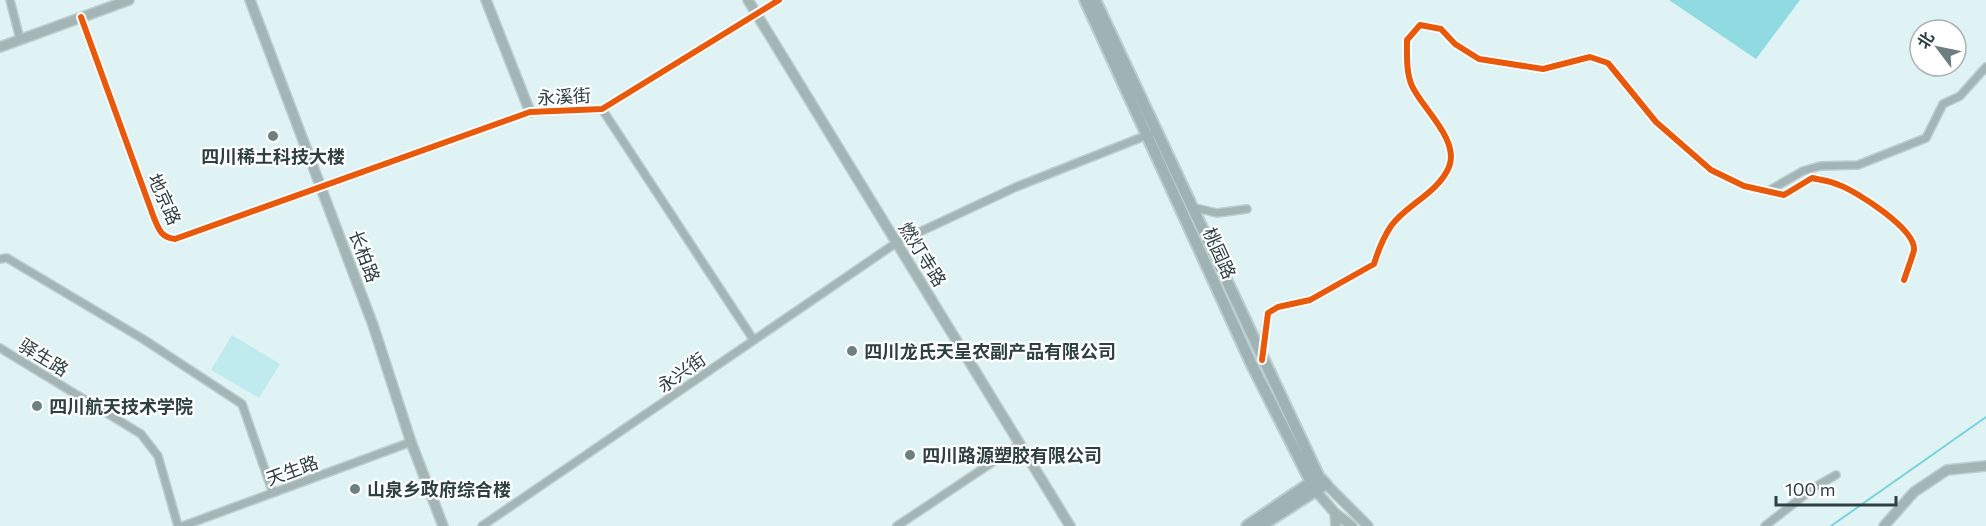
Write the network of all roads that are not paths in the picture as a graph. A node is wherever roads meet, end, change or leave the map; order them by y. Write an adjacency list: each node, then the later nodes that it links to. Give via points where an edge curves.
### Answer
1 (10, 0): 11 (street)
2 (129, 0): 10 (street)
3 (250, 0): 17 (street, 长柏路)
4 (486, 0): 15 (street)
5 (748, 0): 9 (street, 燃灯寺路)
6 (779, 0): 9 (street, 永溪街)
7 (1085, 0): 16 (main road, 桃园路)
8 (1095, 0): 16 (main road)
9 (757, 14): 14 (street, 永溪街); 21 (street, 燃灯寺路)
10 (81, 17): 11 (street); 17 (street, 地京路, via 154,218 166,238 175,239)
11 (20, 39): 12 (street)
12 (0, 47)
13 (1986, 67): 18 (street, via 1960,96 1942,104 1926,138 1858,165 1820,166 1803,171)
14 (602, 109): 15 (street, 永溪街); 24 (street)
15 (530, 112): 17 (street, 永溪街)
16 (1153, 132): 19 (main road); 21 (street, 永兴街, via 1016,187); 31 (main road, 桃园路, via 1252,365)
17 (321, 188): 27 (street, 长柏路, via 373,325)
18 (1770, 190): 23 (street, via 1784,195 1812,178 1838,184 1866,198 1899,224 1911,241 1914,249); 26 (street, via 1744,186 1711,170 1656,122 1608,63 1590,57 1543,69 1479,59 1455,44 1441,29 1420,25 1407,40 1407,66 1423,107 1438,120 1450,149 1449,167 1426,195 1392,225 1374,264 1310,300 1278,307 1268,314)
19 (1191, 207): 20 (street, via 1217,213); 26 (main road)
20 (1247, 209)
21 (896, 243): 24 (street, 永兴街); 28 (street, 燃灯寺路)
22 (0, 259): 32 (street, via 7,258 124,327 242,404)
23 (1904, 280)
24 (753, 339): 37 (street, 永兴街)
25 (0, 348): 34 (street, 驿生路, via 141,434 158,456)
26 (1262, 360): 31 (main road)
27 (411, 442): 32 (street, 天生路); 36 (street, 长柏路)
28 (1020, 444): 38 (street); 39 (street, 燃灯寺路)
29 (1986, 466): 46 (street, via 1947,470 1914,492)
30 (1836, 475): 45 (street)
31 (1318, 483): 33 (street, 桃园路); 40 (main road); 41 (main road); 44 (street)
32 (273, 493): 35 (street, 天生路)
33 (1335, 513): 42 (street); 43 (street, 桃园路)
34 (178, 526)
35 (183, 526)
36 (443, 526)
37 (483, 526)
38 (897, 526)
39 (1070, 526)
40 (1247, 526)
41 (1261, 526)
42 (1336, 526)
43 (1352, 526)
44 (1368, 526)
45 (1765, 526)
46 (1884, 526)

